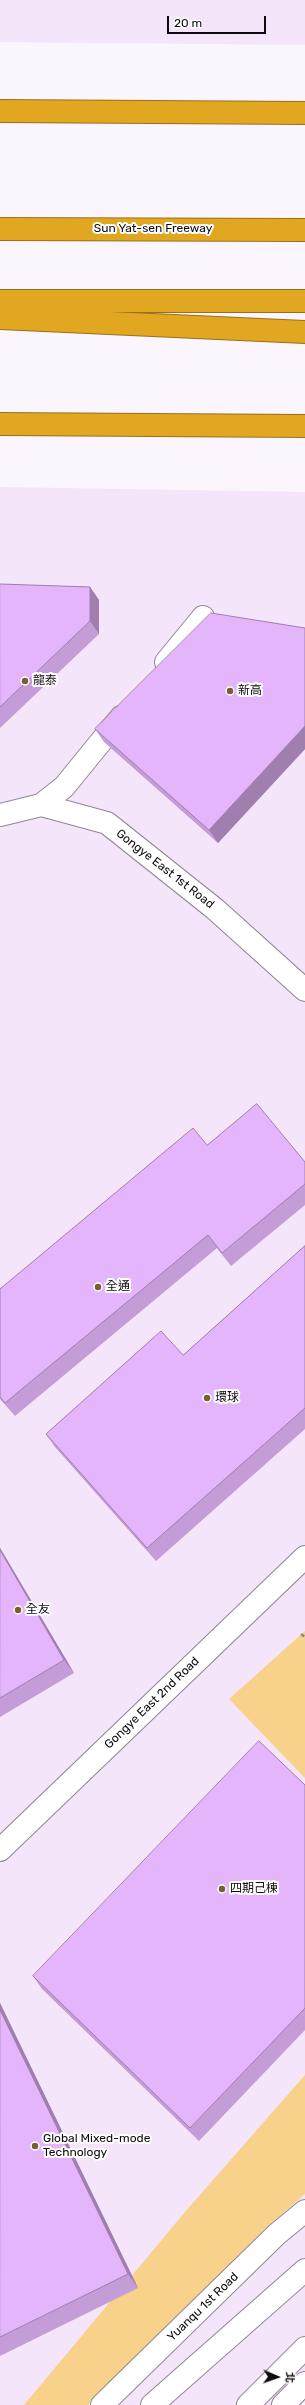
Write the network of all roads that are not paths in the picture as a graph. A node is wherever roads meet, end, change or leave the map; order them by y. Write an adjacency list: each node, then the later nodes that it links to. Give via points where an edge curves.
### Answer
1 (0, 111): 2 (highway)
2 (305, 113)
3 (0, 229): 4 (highway, Sun Yat-sen Freeway)
4 (305, 230)
5 (0, 301): 6 (highway)
6 (305, 301)
7 (0, 318): 8 (highway)
8 (305, 332)
9 (0, 424): 10 (highway)
10 (305, 426)
11 (203, 617): 12 (street)
12 (153, 677)
13 (134, 702): 14 (street, via 64,787)
14 (41, 805): 15 (street, Gongye East 1st Road); 16 (street, Gongye East 1st Road, via 107,823 215,908)
15 (0, 815)
16 (305, 990)
17 (305, 1557): 18 (street, Gongye East 2nd Road)
18 (0, 1850)
19 (305, 2211): 23 (street, Yuanqu 1st Road, via 277,2234)
20 (305, 2270): 24 (street)
21 (305, 2348): 25 (street)
22 (305, 2383): 26 (street)
23 (102, 2405)
24 (152, 2405)
25 (248, 2405)
26 (283, 2405)

